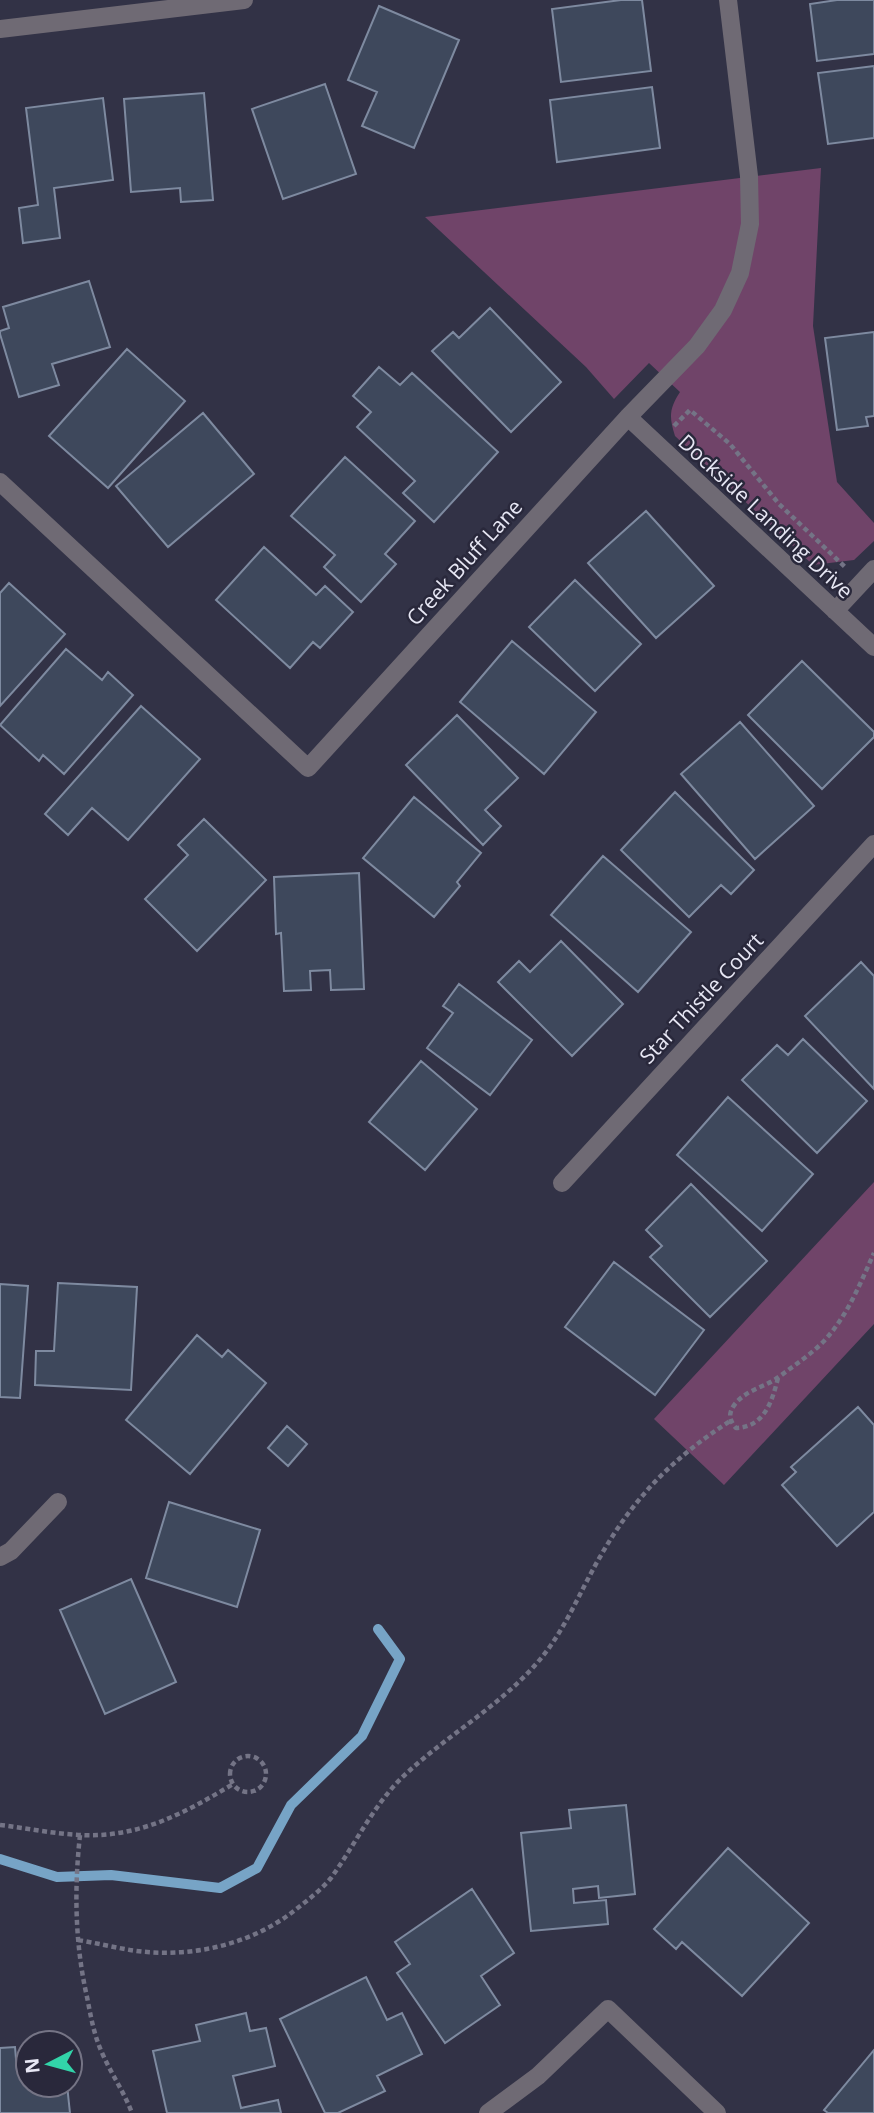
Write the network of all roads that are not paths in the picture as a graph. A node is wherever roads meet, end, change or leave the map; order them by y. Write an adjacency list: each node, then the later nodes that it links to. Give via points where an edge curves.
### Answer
1 (244, 0): 3 (street)
2 (728, 0): 4 (street, Creek Bluff Lane, via 749,176 750,224 740,273 723,310 698,346)
3 (0, 29)
4 (628, 417): 5 (street, Creek Bluff Lane, via 308,768); 7 (street, Dockside Landing Drive)
5 (0, 482)
6 (868, 576): 7 (street)
7 (835, 611): 8 (street, Dockside Landing Drive)
8 (874, 647)
9 (874, 844): 10 (street, Star Thistle Court)
10 (562, 1184)
11 (58, 1502): 12 (street)
12 (0, 1558)
13 (488, 2113): 14 (street, via 538,2076 608,2009)
14 (717, 2113)

